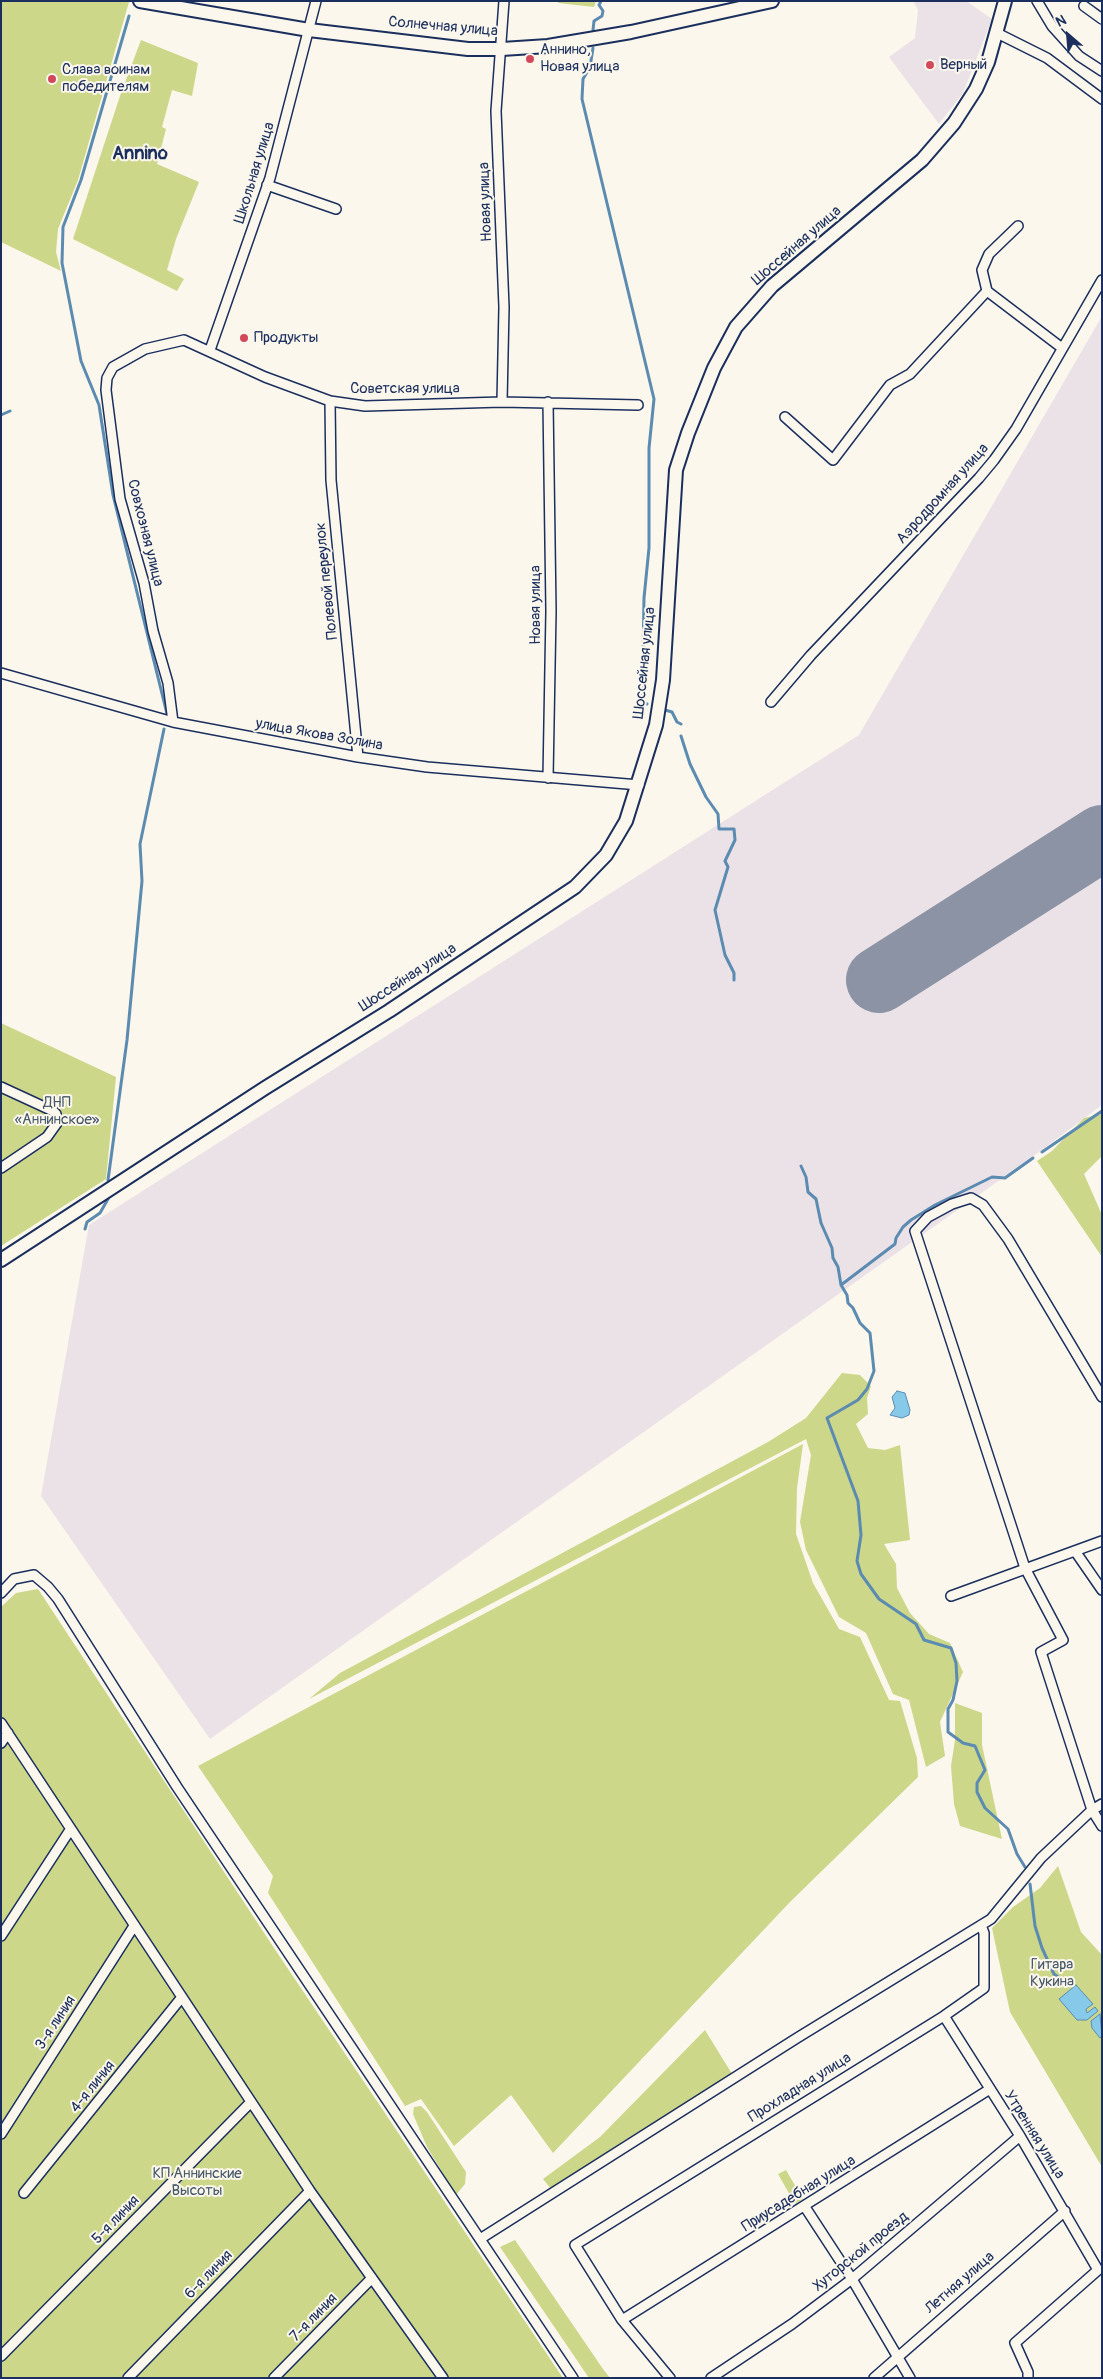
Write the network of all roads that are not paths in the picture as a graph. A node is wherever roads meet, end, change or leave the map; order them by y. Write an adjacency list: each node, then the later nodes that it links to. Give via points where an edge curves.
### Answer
1 (140, 1): 9 (main road, Солнечная улица)
2 (316, 1): 9 (street, Школьная улица)
3 (504, 1): 11 (street, Новая улица)
4 (772, 1): 11 (main road, Солнечная улица, via 631,32 548,46)
5 (1004, 1): 10 (main road, Шоссейная улица)
6 (1037, 1): 12 (street, via 1052,26 1079,56)
7 (1084, 6): 8 (street)
8 (1102, 19)
9 (309, 30): 11 (main road, Солнечная улица); 14 (street, Школьная улица)
10 (997, 32): 13 (street, via 1047,58); 32 (main road, Шоссейная улица, via 976,89 954,124 922,160 772,286 736,328 714,368 676,470 663,680 656,725)
11 (502, 49): 23 (street, Новая улица, via 496,111 504,307)
12 (1102, 70)
13 (1102, 99)
14 (267, 185): 15 (street); 21 (street, Школьная улица)
15 (336, 209)
16 (1018, 226): 18 (street, via 989,254 982,270)
17 (1102, 280): 20 (street, Аэродромная улица)
18 (987, 291): 20 (street); 26 (street, via 910,374 890,385 833,460)
19 (184, 340): 21 (street, Советская улица); 29 (street, Совхозная улица, via 145,349 114,366 107,378 106,390 120,499 168,683)
20 (1062, 348): 28 (street, Аэродромная улица, via 1016,429 979,478)
21 (210, 350): 22 (street, Советская улица, via 265,377)
22 (330, 402): 23 (street, Советская улица, via 364,406); 30 (street, Полевой переулок, via 330,480)
23 (502, 402): 24 (street, Советская улица)
24 (548, 402): 25 (street, Советская улица); 31 (street, Новая улица, via 551,611)
25 (638, 405)
26 (785, 417)
27 (1, 673): 29 (street, улица Якова Золина)
28 (771, 702)
29 (173, 722): 30 (street, улица Якова Золина)
30 (358, 757): 31 (street, улица Якова Золина)
31 (548, 778): 32 (street, улица Якова Золина)
32 (639, 785): 35 (main road, Шоссейная улица, via 626,821 606,855 576,887)
33 (1, 1087): 34 (street, via 53,1110 58,1123 47,1136)
34 (1, 1168)
35 (1, 1260)
36 (1102, 1397): 39 (street, via 1008,1239 983,1205 971,1198 928,1217 915,1231)
37 (1102, 1541): 38 (street)
38 (1075, 1551): 39 (street); 40 (street)
39 (1025, 1568): 42 (street); 47 (street, via 1063,1640 1041,1652)
40 (1102, 1590)
41 (1, 1594): 63 (street, via 14,1579 34,1575 58,1600 177,1787)
42 (951, 1596)
43 (1, 1723): 44 (street)
44 (8, 1733): 45 (street); 49 (street)
45 (1, 1743)
46 (1102, 1804): 47 (street)
47 (1092, 1810): 48 (street); 51 (street, via 1041,1858 991,1919)
48 (1102, 1826)
49 (70, 1830): 50 (street); 52 (street)
50 (134, 1926): 53 (street); 57 (street, 3-я линия)
51 (981, 1926): 54 (street, Прохладная улица, via 984,1933 984,1988); 63 (street, via 797,2038)
52 (1, 1936)
53 (182, 1997): 56 (street); 60 (street, 4-я линия)
54 (944, 2016): 55 (street, Утренняя улица); 66 (street, Прохладная улица, via 575,2244)
55 (990, 2089): 58 (street, Утренняя улица); 61 (street, Приусадебная улица)
56 (251, 2102): 59 (street); 67 (street, 5-я линия)
57 (1, 2134)
58 (1020, 2136): 62 (street, Утренняя улица); 65 (street, Хуторской проезд)
59 (310, 2191): 64 (street); 70 (street, 6-я линия)
60 (24, 2193)
61 (805, 2207): 65 (street); 66 (street, Приусадебная улица)
62 (1064, 2211): 68 (street, Летняя улица); 77 (street, Утренняя улица, via 1098,2270 1015,2343)
63 (480, 2239): 72 (street)
64 (372, 2278): 69 (street); 71 (street, 7-я линия)
65 (852, 2279): 68 (street); 74 (street, Хуторской проезд, via 792,2324)
66 (622, 2320): 73 (street)
67 (1, 2356)
68 (897, 2356): 75 (street, Летняя улица); 76 (street)
69 (441, 2377)
70 (128, 2378)
71 (274, 2378)
72 (573, 2378)
73 (670, 2378)
74 (710, 2378)
75 (874, 2378)
76 (910, 2378)
77 (1028, 2378)

